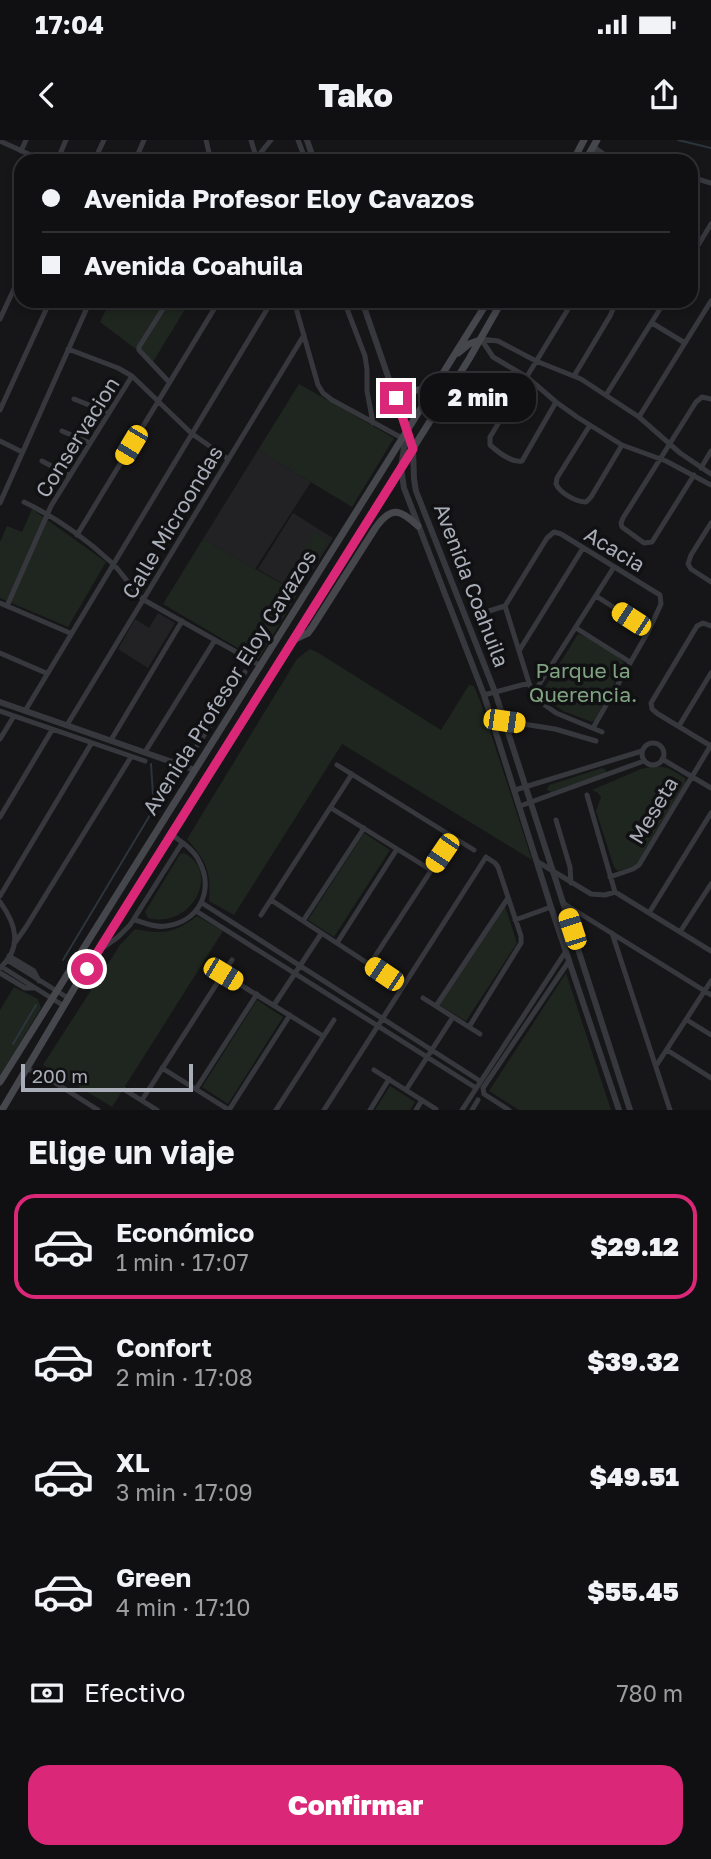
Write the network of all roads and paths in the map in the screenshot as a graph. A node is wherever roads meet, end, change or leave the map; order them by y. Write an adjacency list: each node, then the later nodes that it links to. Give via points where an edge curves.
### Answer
1 (26, 140): 4 (street)
2 (271, 140): 6 (street)
3 (0, 141): 4 (street)
4 (21, 151): 5 (street)
5 (28, 154)
6 (260, 154)
7 (711, 224): 8 (street)
8 (698, 245)
9 (14, 289): 25 (street)
10 (711, 301): 29 (street)
11 (47, 308): 44 (street)
12 (87, 308): 30 (street)
13 (164, 308): 36 (street, via 139,349)
14 (215, 308): 36 (street)
15 (268, 308): 50 (street)
16 (296, 308): 27 (street)
17 (347, 308): 47 (street, via 365,356)
18 (364, 308): 37 (street, Avenida Coahuila)
19 (483, 308): 31 (main road, Avenida Profesor Eloy Cavazos)
20 (485, 308): 28 (main road)
21 (498, 308): 28 (main road, Avenida Profesor Eloy Cavazos)
22 (569, 308): 32 (street)
23 (614, 308): 34 (street)
24 (661, 308): 26 (street)
25 (0, 319)
26 (652, 323): 29 (street); 39 (street)
27 (304, 335): 47 (street, via 323,393); 59 (street, Calle Microondas)
28 (481, 340): 31 (main road); 32 (street, via 498,341); 35 (street, via 493,356); 56 (main road, Avenida Profesor Eloy Cavazos)
29 (685, 343): 46 (street)
30 (68, 349): 33 (street); 58 (street)
31 (452, 359): 38 (main road, Avenida Profesor Eloy Cavazos)
32 (536, 361): 34 (street); 35 (street)
33 (132, 376): 42 (street); 45 (street, Conservacion)
34 (574, 376): 39 (street)
35 (527, 377): 43 (street); 43 (street, via 490,437 492,448 522,461)
36 (169, 382): 42 (street)
37 (391, 384): 38 (main road, via 408,391); 51 (street, Avenida Coahuila)
38 (433, 388): 51 (main road, Avenida Profesor Eloy Cavazos)
39 (606, 395): 46 (street)
40 (74, 398): 45 (street)
41 (711, 399): 54 (street, via 702,397 696,402)
42 (158, 400): 50 (street); 77 (street)
43 (556, 402): 48 (street)
44 (0, 410)
45 (109, 413): 53 (street, Conservacion)
46 (639, 417): 54 (street)
47 (373, 423): 51 (street)
48 (590, 425): 55 (street); 55 (street, via 557,478 555,484 562,492 586,502)
49 (62, 431): 53 (street)
50 (191, 433): 59 (street); 80 (street)
51 (404, 435): 56 (street, Avenida Coahuila); 62 (street, Avenida Coahuila); 99 (main road, Avenida Profesor Eloy Cavazos)
52 (0, 441): 58 (street)
53 (90, 443): 66 (street, Conservacion)
54 (670, 444): 60 (street); 63 (street)
55 (622, 445): 60 (street)
56 (413, 449): 62 (main road, Avenida Profesor Eloy Cavazos); 64 (street, Avenida Coahuila)
57 (711, 451): 63 (street)
58 (23, 452): 71 (street)
59 (228, 458): 84 (street, Calle Microondas)
60 (660, 458): 67 (street); 67 (street, via 621,523 644,543 654,540)
61 (42, 461): 66 (street)
62 (401, 468): 68 (street, Avenida Coahuila); 73 (main road, Avenida Profesor Eloy Cavazos)
63 (701, 468): 65 (street)
64 (413, 473): 68 (street, via 407,470); 75 (street, Avenida Coahuila)
65 (711, 474)
66 (70, 475): 72 (street, Conservacion)
67 (694, 475): 69 (street)
68 (402, 479): 76 (street, Avenida Coahuila)
69 (711, 485)
70 (24, 502): 72 (street)
71 (0, 503)
72 (48, 514): 77 (street); 86 (street, Conservacion)
73 (372, 514): 78 (main road); 94 (main road, Avenida Profesor Eloy Cavazos)
74 (711, 523): 82 (street, via 688,564)
75 (431, 527): 76 (street, via 427,535); 104 (street, Avenida Coahuila)
76 (419, 529): 78 (main road, via 405,514 391,513); 106 (street, Avenida Coahuila)
77 (77, 535): 80 (street)
78 (365, 543): 94 (main road, via 313,626)
79 (583, 548): 81 (street, Acacia); 87 (street, Acacia, via 559,533 551,534); 96 (street)
80 (113, 563): 84 (street); 93 (street)
81 (614, 567): 83 (street); 92 (street, Acacia, via 661,598)
82 (711, 582)
83 (596, 596): 91 (street); 92 (street)
84 (144, 600): 89 (street); 113 (street, Calle Microondas)
85 (0, 603): 86 (street)
86 (7, 606): 93 (street)
87 (505, 606): 88 (street); 96 (street)
88 (489, 611)
89 (182, 621): 95 (street); 120 (street)
90 (711, 626): 114 (street, via 697,626 651,703 652,709)
91 (576, 628): 98 (street); 105 (street)
92 (649, 630): 98 (street)
93 (70, 633): 101 (street)
94 (294, 639): 136 (main road, Avenida Profesor Eloy Cavazos)
95 (215, 640): 99 (street); 125 (street)
96 (519, 651): 103 (street)
97 (0, 653): 101 (street)
98 (630, 662): 115 (street)
99 (261, 666): 133 (main road, Avenida Profesor Eloy Cavazos)
100 (245, 672): 132 (street)
101 (47, 673): 109 (street)
102 (711, 673): 114 (street)
103 (529, 683): 104 (street); 105 (street)
104 (495, 692): 106 (street); 112 (street, Avenida Coahuila)
105 (533, 694): 111 (street)
106 (484, 695): 141 (street, Avenida Coahuila)
107 (0, 702): 109 (street)
108 (0, 711): 110 (street)
109 (25, 711): 113 (street)
110 (14, 716): 116 (street); 119 (street)
111 (568, 718): 115 (street); 117 (street)
112 (504, 721): 117 (street); 139 (street, Avenida Coahuila)
113 (67, 725): 120 (street)
114 (679, 726): 123 (street)
115 (593, 728): 118 (street)
116 (52, 730): 122 (street); 148 (street)
117 (564, 730): 121 (street)
118 (602, 732)
119 (0, 739)
120 (111, 740): 125 (street)
121 (596, 741)
122 (91, 744): 126 (street); 164 (street)
123 (711, 746): 137 (street, Meseta)
124 (642, 751): 127 (street, via 648,744 657,744 664,751); 129 (street); 130 (street)
125 (145, 752): 132 (street)
126 (131, 757): 128 (street); 181 (street)
127 (662, 759): 129 (street, via 653,765); 137 (street)
128 (145, 761)
129 (644, 761): 134 (street)
130 (606, 762): 134 (street); 138 (street)
131 (337, 765): 135 (street)
132 (184, 766): 133 (street)
133 (195, 770): 136 (main road); 150 (main road, Avenida Profesor Eloy Cavazos)
134 (610, 773): 143 (street)
135 (352, 775): 146 (street); 153 (street)
136 (208, 777): 152 (main road, Avenida Profesor Eloy Cavazos)
137 (692, 777): 140 (street); 160 (street, Meseta, via 639,865)
138 (539, 783): 139 (street); 143 (street)
139 (526, 787): 141 (street); 144 (street, Avenida Coahuila)
140 (711, 788)
141 (515, 790): 145 (street, Avenida Coahuila)
142 (587, 795): 160 (street)
143 (543, 797): 144 (street)
144 (531, 802): 145 (street); 159 (street, Avenida Coahuila)
145 (520, 806): 157 (street, Avenida Coahuila)
146 (331, 808): 151 (street); 166 (street)
147 (711, 813): 172 (street)
148 (0, 817)
149 (556, 820): 161 (street)
150 (161, 823): 152 (main road); 197 (main road, Avenida Profesor Eloy Cavazos)
151 (364, 828): 155 (street); 176 (street)
152 (174, 832): 154 (street); 182 (main road, Avenida Profesor Eloy Cavazos)
153 (453, 837): 156 (street); 158 (street)
154 (182, 843): 168 (street, via 201,864); 174 (street)
155 (397, 849): 158 (street); 180 (street)
156 (474, 850)
157 (538, 862): 159 (street); 170 (street, Avenida Coahuila)
158 (431, 870): 188 (street)
159 (553, 872): 161 (street); 169 (street, Avenida Coahuila)
160 (610, 877): 163 (street)
161 (571, 883): 163 (street, via 591,894)
162 (711, 884): 177 (street)
163 (615, 892): 172 (street)
164 (0, 896)
165 (508, 897): 175 (street); 202 (street); 205 (street, via 498,867 486,857)
166 (271, 900): 173 (street); 176 (street)
167 (0, 902): 181 (street, via 11,918)
168 (202, 903): 171 (street); 189 (street)
169 (563, 903): 178 (street); 247 (street, Avenida Coahuila)
170 (551, 907): 175 (street); 183 (street, Avenida Coahuila)
171 (196, 911): 174 (street, via 166,926); 191 (street)
172 (649, 913): 177 (street)
173 (261, 915)
174 (135, 920): 182 (street)
175 (515, 920): 209 (street, via 520,946)
176 (303, 921): 179 (street)
177 (680, 932): 184 (street)
178 (612, 933): 195 (street); 218 (street)
179 (321, 934): 180 (street); 189 (street)
180 (337, 943): 188 (street)
181 (14, 944): 185 (street)
182 (99, 951): 200 (main road, Avenida Profesor Eloy Cavazos)
183 (566, 951): 187 (street, Avenida Coahuila); 226 (street)
184 (711, 951)
185 (8, 958): 190 (street); 197 (street)
186 (232, 960): 192 (street)
187 (569, 961): 230 (street); 246 (street, Avenida Coahuila)
188 (370, 964): 193 (street)
189 (300, 966): 191 (street); 205 (street)
190 (1, 969): 197 (street)
191 (295, 973): 201 (street); 208 (street)
192 (223, 974): 196 (street); 219 (street)
193 (384, 974)
194 (711, 981): 195 (street)
195 (705, 991): 198 (street); 207 (street)
196 (257, 994): 201 (street); 227 (street)
197 (55, 995): 200 (street); 217 (main road, Avenida Profesor Eloy Cavazos)
198 (711, 995)
199 (422, 999): 202 (street)
200 (66, 1002): 216 (main road, Avenida Profesor Eloy Cavazos)
201 (274, 1005): 203 (street)
202 (436, 1006): 204 (street)
203 (290, 1015): 212 (street); 238 (street)
204 (453, 1017): 209 (street); 213 (street)
205 (382, 1018): 208 (street); 213 (street)
206 (334, 1020): 212 (street)
207 (687, 1020): 211 (street); 214 (street)
208 (378, 1025): 215 (street); 240 (street)
209 (469, 1027): 210 (street)
210 (480, 1034)
211 (711, 1035)
212 (323, 1036): 239 (street)
213 (432, 1050): 215 (street); 226 (street)
214 (667, 1050): 218 (street); 223 (street)
215 (427, 1057): 229 (street); 230 (street)
216 (32, 1060): 220 (main road, Avenida Profesor Eloy Cavazos); 222 (street)
217 (9, 1066): 220 (main road); 225 (main road, Avenida Profesor Eloy Cavazos)
218 (656, 1066): 248 (street)
219 (162, 1068): 227 (street); 231 (street)
220 (27, 1069): 222 (street); 235 (main road, Avenida Profesor Eloy Cavazos)
221 (374, 1070): 224 (street)
222 (38, 1073): 236 (street)
223 (711, 1077)
224 (389, 1079): 229 (street); 241 (street)
225 (0, 1082)
226 (480, 1082): 230 (street)
227 (195, 1089): 238 (street)
228 (125, 1090): 231 (street)
229 (406, 1090): 232 (street)
230 (479, 1090): 243 (street); 245 (street)
231 (142, 1100): 237 (street)
232 (422, 1100): 234 (street); 242 (street)
233 (478, 1100): 244 (street)
234 (436, 1109)
235 (2, 1110)
236 (98, 1110)
237 (157, 1110)
238 (229, 1110)
239 (276, 1110)
240 (324, 1110)
241 (370, 1110)
242 (416, 1110)
243 (462, 1110)
244 (472, 1110)
245 (509, 1110)
246 (619, 1110)
247 (630, 1110)
248 (670, 1110)

